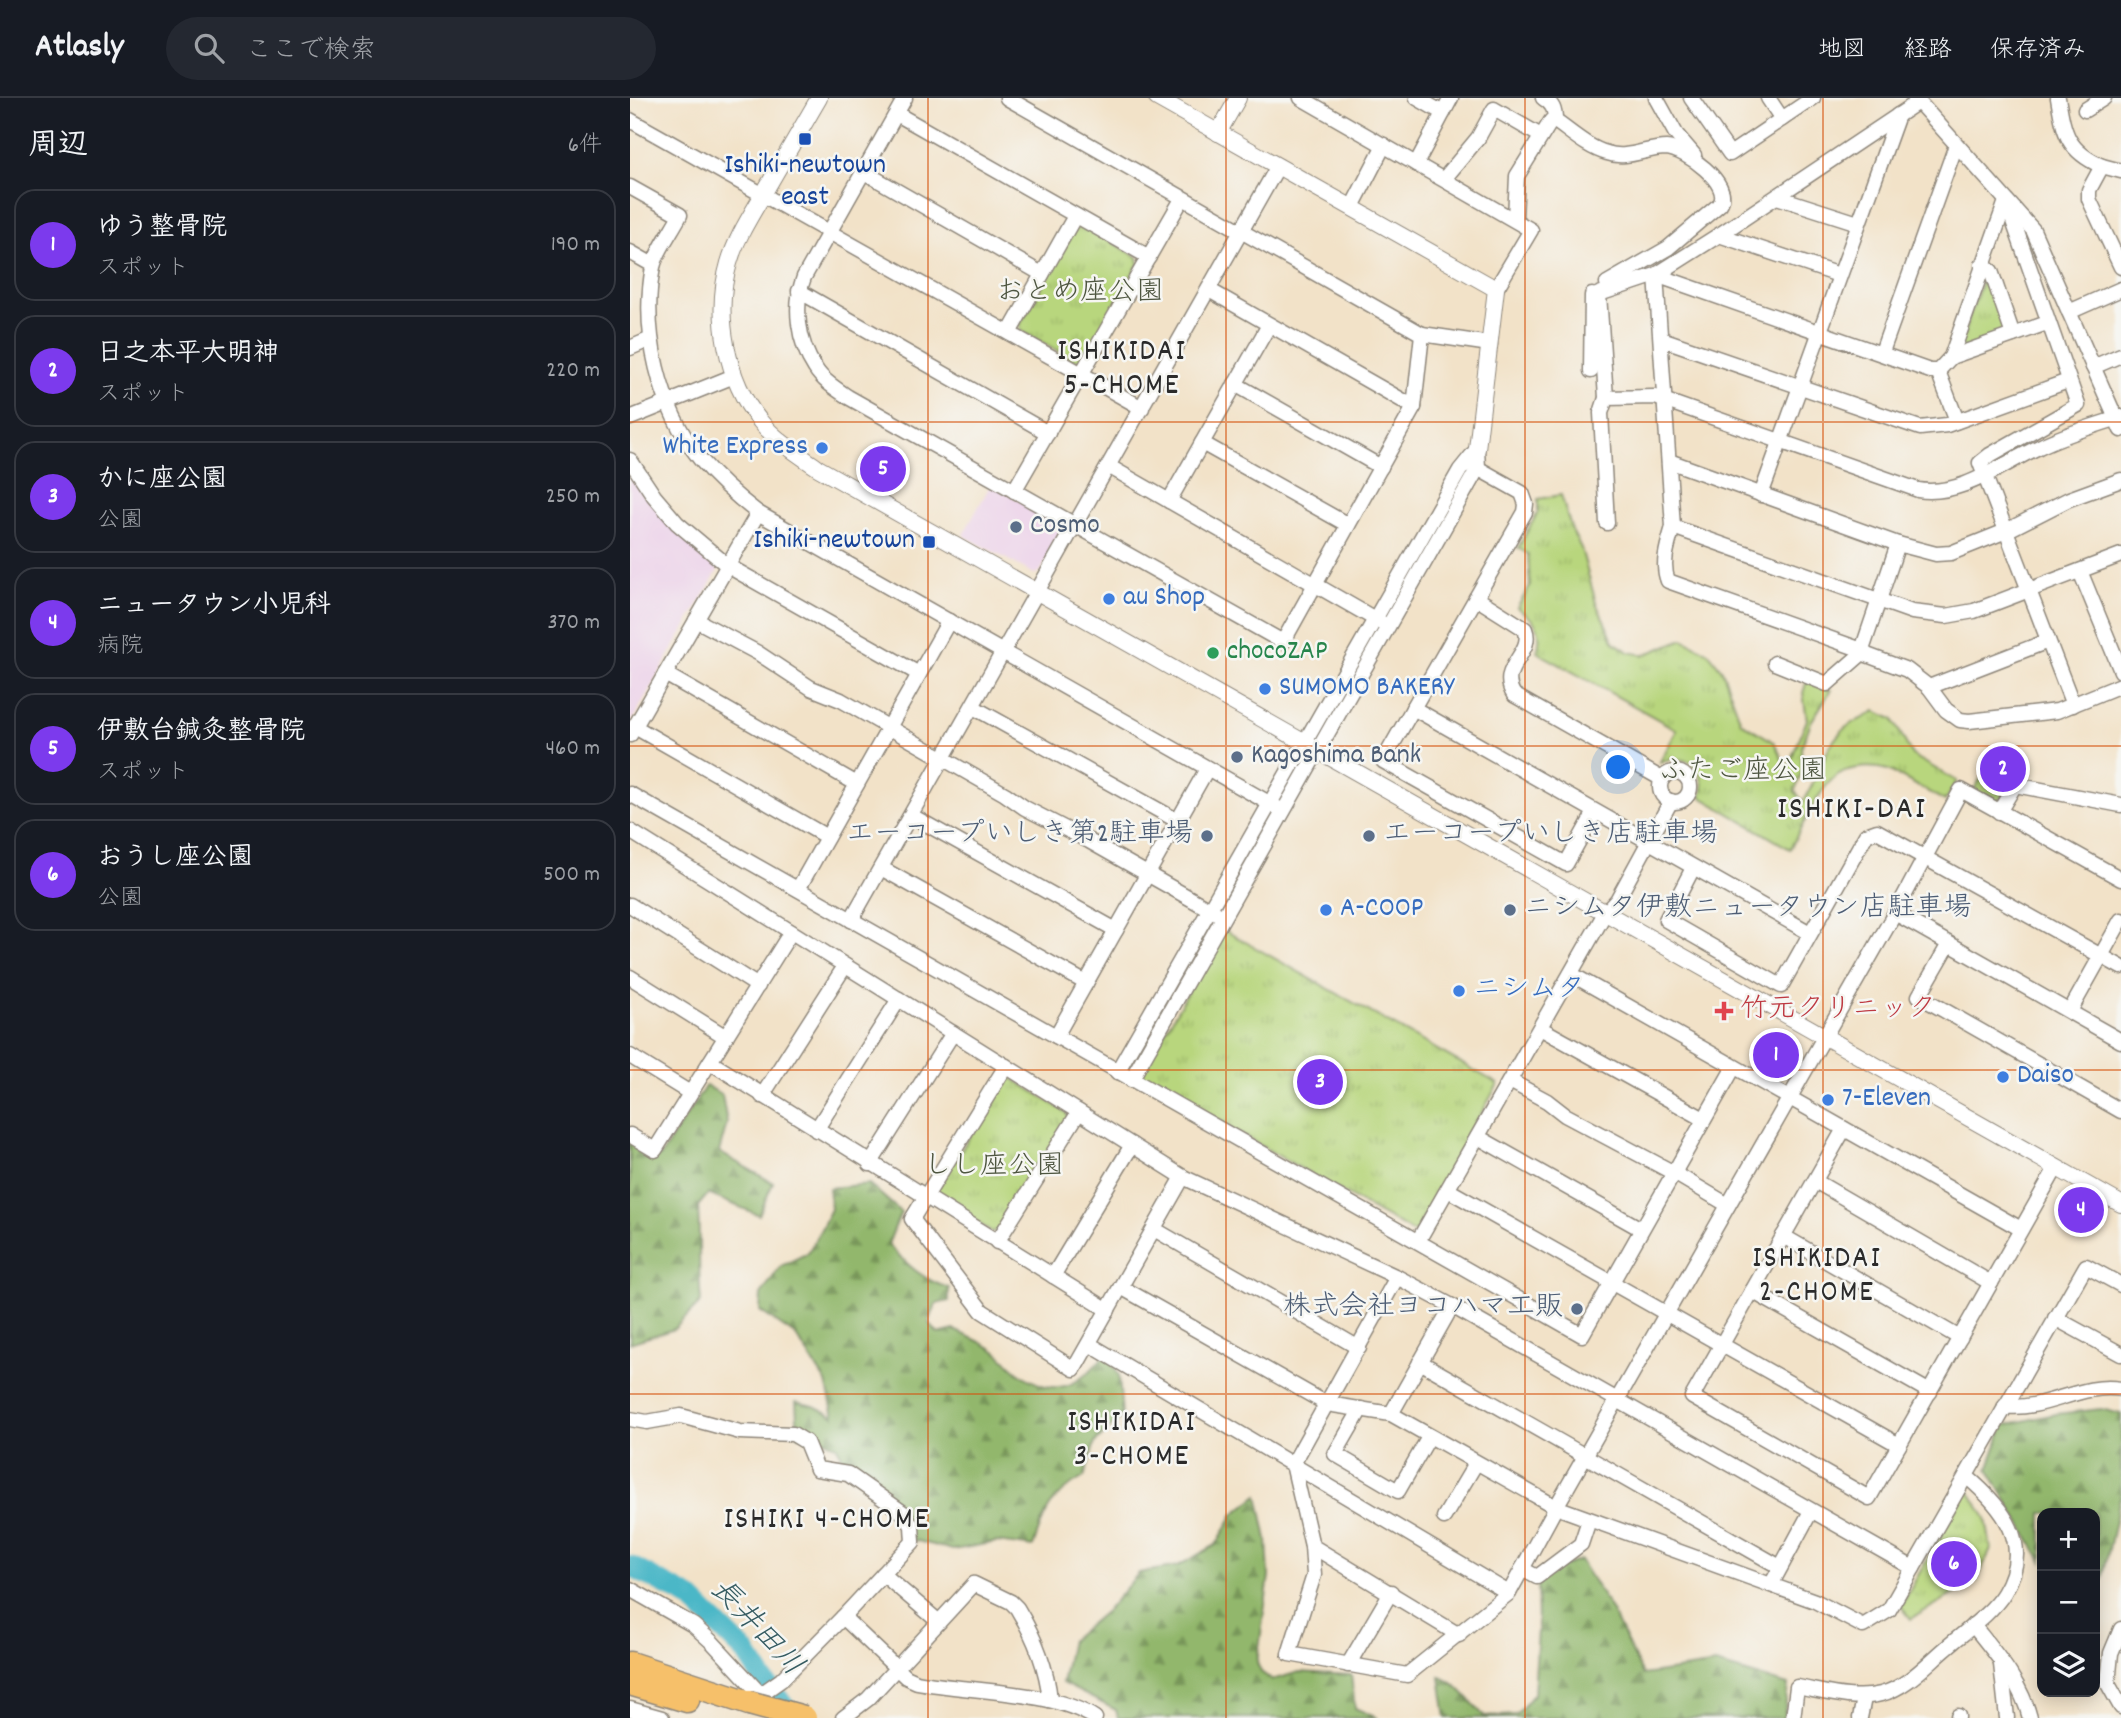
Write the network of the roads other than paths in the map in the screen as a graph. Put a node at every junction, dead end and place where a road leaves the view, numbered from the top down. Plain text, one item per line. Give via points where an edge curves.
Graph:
1 (819, 98) edge
2 (905, 98) edge
3 (1007, 98) edge
4 (1157, 98) edge
5 (1238, 98) edge
6 (1301, 98) edge
7 (1417, 98) edge
8 (1451, 98) edge
9 (1543, 98) edge
10 (1656, 98) edge
11 (1691, 98) edge
12 (1768, 98) edge
13 (1813, 98) edge
14 (2058, 98) edge
15 (2104, 98) edge
16 (1917, 100) edge
17 (1030, 104) edge
18 (2085, 110) dead end
19 (1443, 113) junction
20 (897, 114) junction
21 (1898, 115) junction
22 (1782, 119) junction
23 (630, 120) edge
24 (1555, 121) junction
25 (1218, 133) junction
26 (1541, 136) junction
27 (1384, 145) junction
28 (1956, 145) junction
29 (1416, 164) junction
30 (1278, 166) junction
31 (1702, 166) junction
32 (2102, 166) junction
33 (2121, 171) edge
34 (864, 172) junction
35 (1444, 179) junction
36 (630, 187) edge
37 (763, 194) junction
38 (1777, 197) junction
39 (1182, 199) junction
40 (1355, 201) dead end
41 (2006, 201) junction
42 (1075, 216) junction
43 (1515, 219) junction
44 (1858, 223) junction
45 (830, 232) junction
46 (1242, 232) junction
47 (1719, 235) junction
48 (630, 252) edge
49 (1149, 257) junction
50 (653, 265) junction
51 (1982, 265) junction
52 (2121, 267) edge
53 (1042, 274) junction
54 (1657, 275) junction
55 (1839, 275) junction
56 (1496, 289) junction
57 (2121, 289) edge
58 (1209, 290) junction
59 (799, 291) junction
60 (1598, 291) junction
61 (2069, 312) junction
62 (2047, 323) junction
63 (1269, 325) junction
64 (1819, 331) junction
65 (1009, 332) junction
66 (1422, 334) junction
67 (2012, 335) junction
68 (651, 339) junction
69 (1662, 339) junction
70 (1490, 344) junction
71 (630, 348) edge
72 (1882, 352) junction
73 (2121, 355) edge
74 (1951, 357) junction
75 (2093, 367) junction
76 (1591, 370) dead end
77 (1938, 371) junction
78 (1082, 374) junction
79 (734, 376) junction
80 (2068, 381) junction
81 (1235, 384) junction
82 (1800, 387) junction
83 (1606, 398) junction
84 (1665, 400) junction
85 (668, 403) junction
86 (1414, 407) junction
87 (1142, 408) junction
88 (630, 418) edge
89 (1957, 421) junction
90 (2119, 422) edge
91 (1048, 433) junction
92 (1780, 442) junction
93 (1202, 443) junction
94 (1477, 449) joint
95 (630, 460) edge
96 (1669, 461) junction
97 (1471, 465) junction
98 (1110, 467) junction
99 (1381, 467) junction
100 (1984, 476) junction
101 (2121, 480) edge
102 (1014, 491) junction
103 (1761, 495) junction
104 (1169, 501) junction
105 (758, 513) junction
106 (1607, 523) dead end
107 (1348, 525) junction
108 (1076, 526) junction
109 (1673, 527) junction
110 (2006, 531) junction
111 (1898, 544) junction
112 (2121, 555) edge
113 (728, 566) junction
114 (2080, 571) junction
115 (1315, 583) junction
116 (2028, 590) junction
117 (1037, 593) junction
118 (1476, 598) junction
119 (1878, 600) junction
120 (1374, 618) junction
121 (696, 620) junction
122 (949, 621) junction
123 (1389, 627) junction
124 (2048, 641) junction
125 (1862, 650) junction
126 (1003, 653) junction
127 (1775, 663) dead end
128 (2121, 671) edge
129 (665, 674) junction
130 (919, 674) junction
131 (2121, 685) edge
132 (1929, 687) junction
133 (2073, 705) junction
134 (973, 707) junction
135 (1413, 708) junction
136 (888, 728) junction
137 (632, 731) edge
138 (1310, 749) junction
139 (943, 759) junction
140 (1207, 769) junction
141 (1662, 779) junction
142 (857, 784) junction
143 (630, 794) edge
144 (1667, 799) junction
145 (1270, 804) junction
146 (2121, 805) edge
147 (1283, 811) junction
148 (1595, 812) junction
149 (1999, 812) junction
150 (912, 816) junction
151 (1178, 821) junction
152 (630, 831) edge
153 (827, 837) junction
154 (1645, 841) junction
155 (1924, 856) junction
156 (881, 868) junction
157 (1693, 868) junction
158 (1147, 874) junction
159 (2121, 879) edge
160 (798, 889) junction
161 (630, 905) edge
162 (1605, 913) junction
163 (1895, 913) junction
164 (1216, 914) junction
165 (851, 920) junction
166 (2121, 920) edge
167 (1116, 930) junction
168 (792, 932) junction
169 (1810, 933) junction
170 (1949, 944) junction
171 (2101, 956) junction
172 (845, 966) junction
173 (2121, 967) edge
174 (1571, 974) junction
175 (630, 977) edge
176 (1086, 983) junction
177 (758, 985) junction
178 (899, 999) junction
179 (2070, 1012) junction
180 (1540, 1028) junction
181 (953, 1033) junction
182 (1056, 1036) junction
183 (726, 1037) junction
184 (1823, 1037) junction
185 (2121, 1041) edge
186 (630, 1056) edge
187 (710, 1062) junction
188 (1006, 1066) junction
189 (1734, 1067) junction
190 (1117, 1072) junction
191 (1131, 1080) junction
192 (1510, 1081) junction
193 (690, 1093) junction
194 (762, 1096) junction
195 (1790, 1098) junction
196 (2121, 1111) edge
197 (1079, 1112) junction
198 (1704, 1119) junction
199 (1844, 1129) junction
200 (816, 1130) junction
201 (630, 1135) edge
202 (1478, 1138) junction
203 (1132, 1145) junction
204 (870, 1164) junction
205 (2056, 1168) junction
206 (1674, 1173) junction
207 (1184, 1177) junction
208 (1815, 1181) junction
209 (1448, 1190) junction
210 (925, 1197) junction
211 (2121, 1204) edge
212 (1728, 1205) junction
213 (1154, 1229) junction
214 (1641, 1229) junction
215 (2021, 1229) junction
216 (1783, 1236) junction
217 (1418, 1241) junction
218 (997, 1242) junction
219 (1053, 1276) junction
220 (1398, 1277) junction
221 (1611, 1282) junction
222 (1991, 1283) junction
223 (2121, 1286) edge
224 (1121, 1287) junction
225 (1752, 1291) junction
226 (1452, 1306) junction
227 (1108, 1310) junction
228 (1667, 1313) junction
229 (2055, 1318) junction
230 (1960, 1338) junction
231 (1089, 1344) junction
232 (1722, 1344) junction
233 (1359, 1348) junction
234 (2121, 1354) edge
235 (1420, 1362) junction
236 (2121, 1389) edge
237 (1930, 1392) junction
238 (1617, 1401) junction
239 (1327, 1404) junction
240 (2005, 1406) junction
241 (1361, 1409) junction
242 (1391, 1414) junction
243 (630, 1419) edge
244 (1429, 1437) junction
245 (1899, 1445) junction
246 (1586, 1456) junction
247 (1476, 1463) junction
248 (1293, 1464) junction
249 (1966, 1476) junction
250 (1556, 1507) junction
251 (1811, 1511) junction
252 (1444, 1517) dead end
253 (1590, 1520) junction
254 (1312, 1546) junction
255 (1780, 1567) junction
256 (1913, 1568) junction
257 (1522, 1570) junction
258 (883, 1574) junction
259 (1772, 1585) junction
260 (630, 1589) edge
261 (1391, 1592) junction
262 (1509, 1593) junction
263 (843, 1617) junction
264 (939, 1622) junction
265 (1973, 1625) junction
266 (2121, 1629) edge
267 (1459, 1635) junction
268 (2001, 1660) junction
269 (630, 1664) edge
270 (1348, 1665) junction
271 (897, 1667) junction
272 (630, 1683) edge
273 (1864, 1698) junction
274 (1050, 1700) junction
275 (755, 1702) edge
276 (2121, 1707) edge
277 (630, 1709) edge
278 (662, 1718) edge
279 (780, 1718) edge
280 (804, 1718) edge
281 (843, 1718) edge
282 (1095, 1718) edge
283 (1793, 1718) edge
284 (1860, 1718) edge
285 (2007, 1718) edge
286 (2030, 1718) edge

1 - 37 street
2 - 20 street
3 - 17 street
4 - 25 street
5 - 25 street
6 - 27 street
7 - 19 street
8 - 19 street
9 - 24 street via 1555,110
10 - 31 street via 1676,134
11 - 22 street via 1730,154
12 - 22 street
13 - 22 street
14 - 32 street via 2069,141
15 - 18 street
16 - 21 street
16 - 28 street
17 - 39 street
19 - 29 street
20 - 34 street
20 - 42 street
21 - 38 street
21 - 44 street
23 - 37 street
24 - 26 street
24 - 31 street via 1608,154 1669,148
25 - 30 street
26 - 35 street via 1494,109 1478,138
26 - 43 street via 1517,176
27 - 29 street
27 - 40 street
28 - 41 street
28 - 72 street
29 - 35 street
30 - 46 street
30 - 56 street
31 - 60 street via 1723,190 1720,204 1668,248
32 - 33 street
32 - 52 street via 2089,199
34 - 45 street
34 - 53 street
35 - 43 street
36 - 50 street via 680,215
37 - 45 street
37 - 79 street via 729,262 723,294 724,333
38 - 44 street
38 - 47 street
39 - 46 street
39 - 49 street
41 - 51 street
41 - 61 street via 2033,230
41 - 62 street
42 - 49 street
42 - 53 street
43 - 56 street via 1531,230
44 - 55 street
45 - 59 street
45 - 65 street
46 - 58 street
46 - 66 street
47 - 54 street
47 - 55 street
48 - 50 street
49 - 78 street
50 - 68 street
51 - 67 street via 1991,271
51 - 74 street
53 - 65 street
54 - 60 street
54 - 64 street
54 - 69 street
55 - 64 street
56 - 70 street
57 - 61 street
58 - 63 street
58 - 87 street
59 - 91 street
59 - 102 street via 801,337 815,369 829,383
60 - 76 street via 1592,292 1591,303
60 - 83 street
61 - 75 street
62 - 67 street
62 - 80 street
63 - 81 street
63 - 86 street
64 - 72 street
64 - 82 street
65 - 78 street
66 - 70 street
66 - 86 street
67 - 74 street
68 - 71 street
68 - 85 street
69 - 82 street
69 - 84 street
70 - 94 street
72 - 77 street
73 - 75 street
74 - 77 street
75 - 90 street
77 - 89 street
78 - 87 street
78 - 91 street
79 - 85 street
79 - 117 street via 760,422 793,451
80 - 89 street
80 - 100 street via 2078,405 1990,455 1980,463
81 - 93 street
81 - 99 street
82 - 89 street via 1920,428
82 - 92 street
83 - 84 street
83 - 106 street via 1601,413
84 - 92 street
84 - 96 street
85 - 88 street
85 - 105 street via 701,460
86 - 99 street
87 - 98 street
90 - 100 street via 2041,446
91 - 102 street
92 - 100 street via 1918,490 1932,492
92 - 103 street
93 - 104 street
93 - 107 street
94 - 97 street
95 - 113 street via 677,523
96 - 103 street
96 - 109 street
97 - 118 street via 1522,493 1527,504
97 - 120 street
97 - 123 street
98 - 104 street
98 - 108 street
99 - 107 street
100 - 110 street
101 - 110 street via 2069,499
102 - 108 street
103 - 111 street
104 - 115 street
105 - 113 street
105 - 122 street
107 - 115 street
108 - 115 street via 1283,642
108 - 117 street
109 - 119 street
109 - 125 street via 1667,547 1668,581
110 - 111 street via 1951,553
110 - 116 street
111 - 119 street
112 - 114 street
113 - 121 street
113 - 130 street
114 - 116 street
114 - 128 street
115 - 120 street
116 - 119 street via 1974,611 1946,616 1912,612
116 - 124 street
117 - 126 street
117 - 138 street
118 - 135 street
118 - 141 street via 1525,629 1527,641 1508,675 1514,695
119 - 125 street
120 - 123 street
120 - 138 street
121 - 129 street
121 - 136 street
122 - 126 street
122 - 130 street
123 - 138 street
124 - 132 street
124 - 133 street
125 - 127 street via 1827,684
125 - 132 street via 1907,670
126 - 134 street
126 - 140 street
129 - 137 street
129 - 142 street
130 - 136 street
131 - 133 street
132 - 133 street via 1952,716 1969,721
134 - 139 street
134 - 151 street
135 - 148 street
135 - 148 street via 1383,761 1566,864
136 - 139 street
136 - 142 street
137 - 153 street
138 - 145 street
138 - 147 street
138 - 162 street
139 - 150 street
139 - 158 street
140 - 145 street
140 - 151 street
141 - 144 street via 1660,789
141 - 144 street via 1676,771 1689,779 1688,795 1680,802
142 - 153 street
143 - 160 street
144 - 154 street
145 - 147 street
145 - 164 street
146 - 149 street via 2015,785
147 - 164 street
148 - 154 street
149 - 155 street via 1961,790
149 - 159 street
150 - 156 street
150 - 167 street
151 - 158 street
152 - 168 street
153 - 160 street
154 - 157 street
154 - 162 street via 1610,896
155 - 163 street
155 - 169 street via 1880,831 1868,832
155 - 171 street
156 - 165 street
156 - 176 street
157 - 169 street
157 - 169 street via 1666,920 1781,986
158 - 164 street
158 - 167 street
160 - 165 street
161 - 177 street
162 - 174 street
162 - 184 street
163 - 170 street
163 - 184 street
164 - 190 street
164 - 191 street
165 - 182 street
166 - 171 street
167 - 176 street
168 - 172 street
168 - 177 street
170 - 179 street
170 - 196 street via 1919,996
171 - 173 street
171 - 179 street
172 - 178 street
172 - 194 street
174 - 180 street
174 - 189 street
175 - 183 street
176 - 182 street
177 - 183 street
178 - 181 street
178 - 200 street
179 - 185 street
180 - 192 street
180 - 198 street
181 - 188 street
181 - 204 street
182 - 190 street
183 - 187 street
184 - 195 street
184 - 205 street
186 - 193 street
187 - 193 street
187 - 194 street
188 - 197 street
188 - 210 street
189 - 195 street
189 - 198 street
190 - 191 street
191 - 217 street
192 - 202 street
192 - 206 street
193 - 201 street via 655,1150
194 - 200 street
195 - 199 street
195 - 212 street
197 - 203 street
197 - 218 street
198 - 206 street
199 - 208 street
199 - 215 street
200 - 204 street
202 - 209 street
202 - 214 street
203 - 207 street
203 - 219 street
204 - 210 street
205 - 211 street
205 - 215 street
206 - 212 street
206 - 214 street
207 - 213 street
207 - 220 street
208 - 216 street
208 - 222 street
209 - 217 street
209 - 221 street
210 - 218 street
210 - 231 street via 912,1219 982,1311 1074,1369
212 - 228 street
213 - 224 street
213 - 233 street
214 - 221 street
215 - 222 street
216 - 225 street
216 - 230 street
217 - 221 street via 1582,1335
218 - 219 street
219 - 227 street
220 - 226 street
220 - 233 street
221 - 228 street
222 - 230 street
223 - 229 street via 2086,1266
224 - 227 street
224 - 239 street
225 - 232 street
225 - 237 street
226 - 235 street
226 - 238 street
227 - 231 street
228 - 232 street
228 - 238 street
229 - 234 street
229 - 240 street
230 - 237 street
231 - 248 street
232 - 245 street
232 - 245 street via 1692,1397 1798,1458 1869,1498
233 - 239 street
235 - 242 street
235 - 246 street
236 - 240 street via 2091,1389 2019,1408
237 - 245 street
238 - 246 street
238 - 251 street
239 - 241 street
239 - 248 street
240 - 249 street
241 - 242 street
241 - 244 street via 1335,1454 1398,1491
242 - 244 street
243 - 258 street via 647,1422 681,1416 740,1433 793,1434 806,1442 817,1469 848,1474 905,1514 913,1542
244 - 247 street
246 - 250 street
246 - 255 street
247 - 250 street
247 - 252 street
248 - 254 street
248 - 262 street
249 - 256 street
249 - 265 street via 2001,1509 2015,1538 2016,1561 2003,1595
250 - 253 street
250 - 257 street
251 - 255 street
251 - 256 street
253 - 257 street via 1581,1544 1536,1577
253 - 259 street
254 - 261 street
254 - 270 street via 1314,1575 1289,1654
255 - 259 street
256 - 259 street via 1889,1609 1863,1626
257 - 262 street
258 - 263 street
258 - 264 street
260 - 275 street via 693,1625
261 - 267 street
261 - 270 street
262 - 267 street
263 - 271 street
263 - 275 street
264 - 271 street
264 - 274 street via 974,1584 1011,1602 1024,1619 1042,1661
265 - 268 street
265 - 273 street via 1898,1688
266 - 276 street via 2111,1653 2108,1684
267 - 270 street via 1407,1675
268 - 285 street
268 - 286 street via 2024,1698
269 - 275 highway
271 - 274 street via 917,1682
271 - 281 street via 869,1699
272 - 275 highway
273 - 283 street via 1797,1687
273 - 284 street
274 - 282 street via 1080,1708
275 - 279 street
275 - 280 highway, bridge
277 - 278 street

